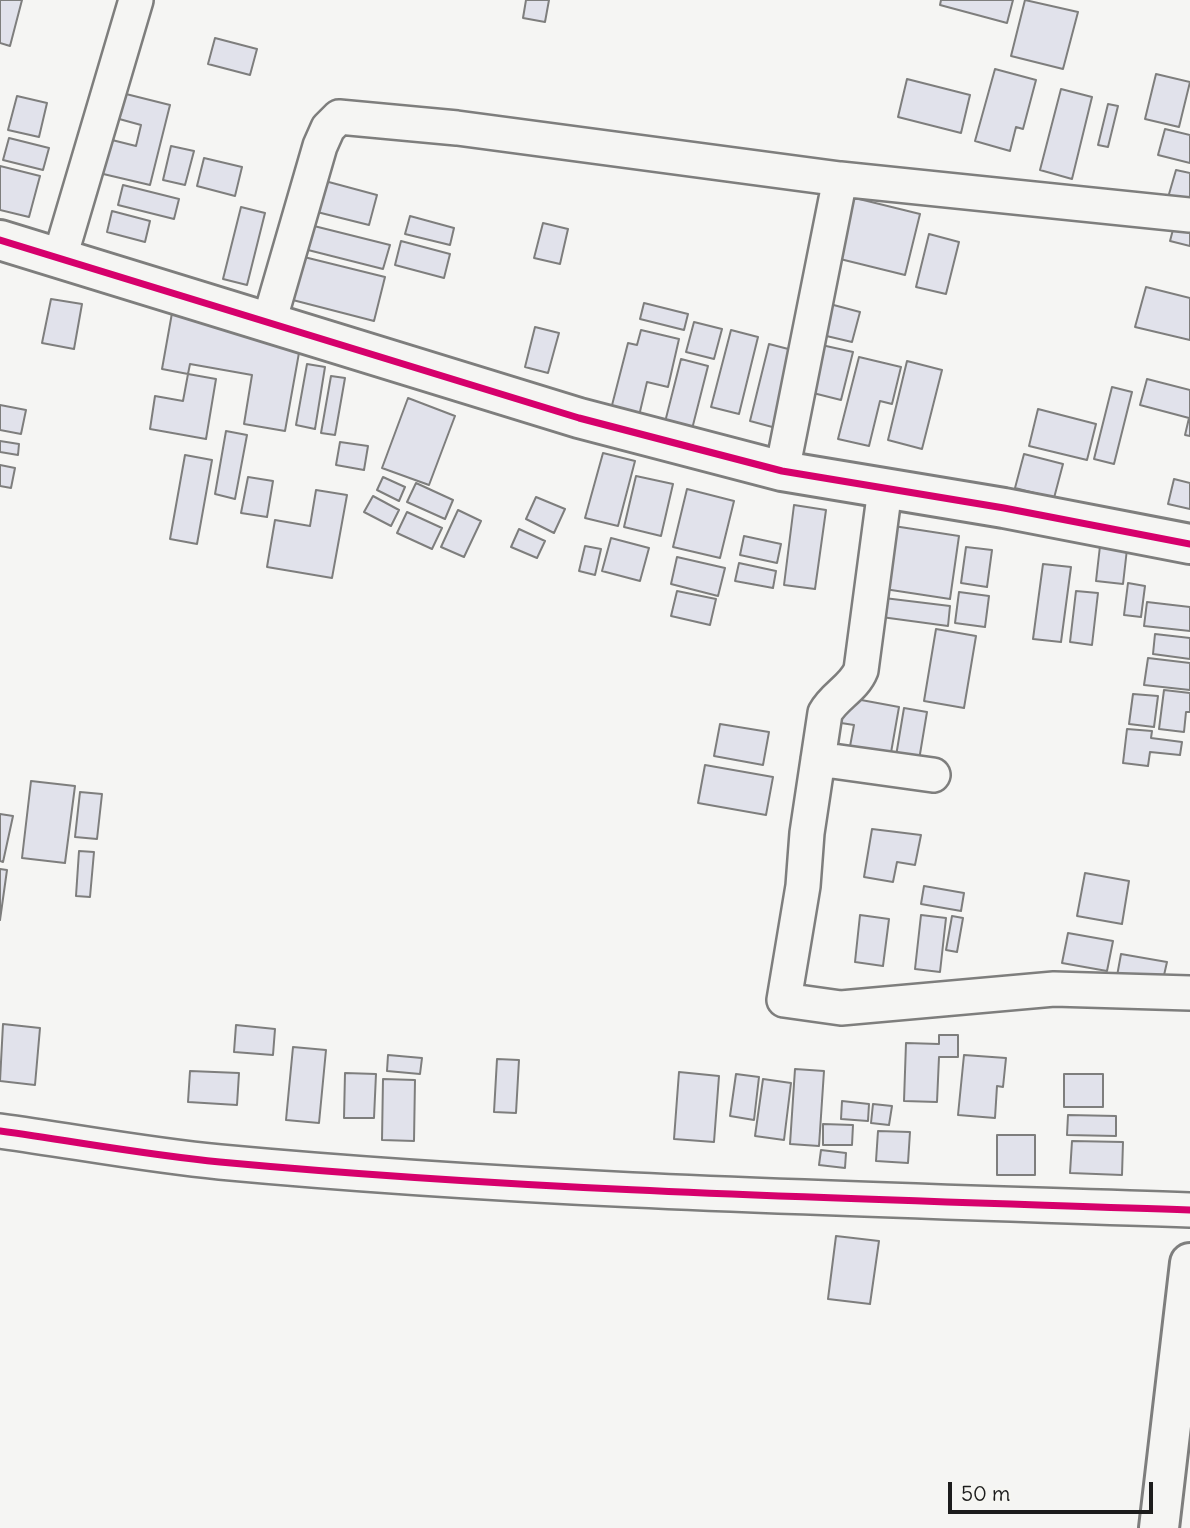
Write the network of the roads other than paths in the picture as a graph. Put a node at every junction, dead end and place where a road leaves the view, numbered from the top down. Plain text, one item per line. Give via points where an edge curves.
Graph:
1 (136, 0) edge
2 (840, 179) junction
3 (1190, 215) edge
4 (0, 240) edge
5 (61, 257) junction
6 (268, 321) junction
7 (782, 471) junction
8 (885, 489) junction
9 (1190, 544) edge
10 (818, 759) junction
11 (933, 775) dead end
12 (1190, 993) edge
13 (0, 1131) edge
14 (1190, 1210) edge
15 (1190, 1263) edge
16 (1159, 1528) edge

1 - 5 street
2 - 3 street
2 - 6 street via 457,128 339,117 320,146
2 - 7 street
4 - 5 main road
5 - 6 main road
6 - 7 main road via 579,418
7 - 8 main road
8 - 9 main road
8 - 10 street via 861,670 825,713
10 - 11 street
10 - 12 street via 785,1000 841,1008 1054,989
13 - 14 street via 216,1161 448,1180
15 - 16 main road

